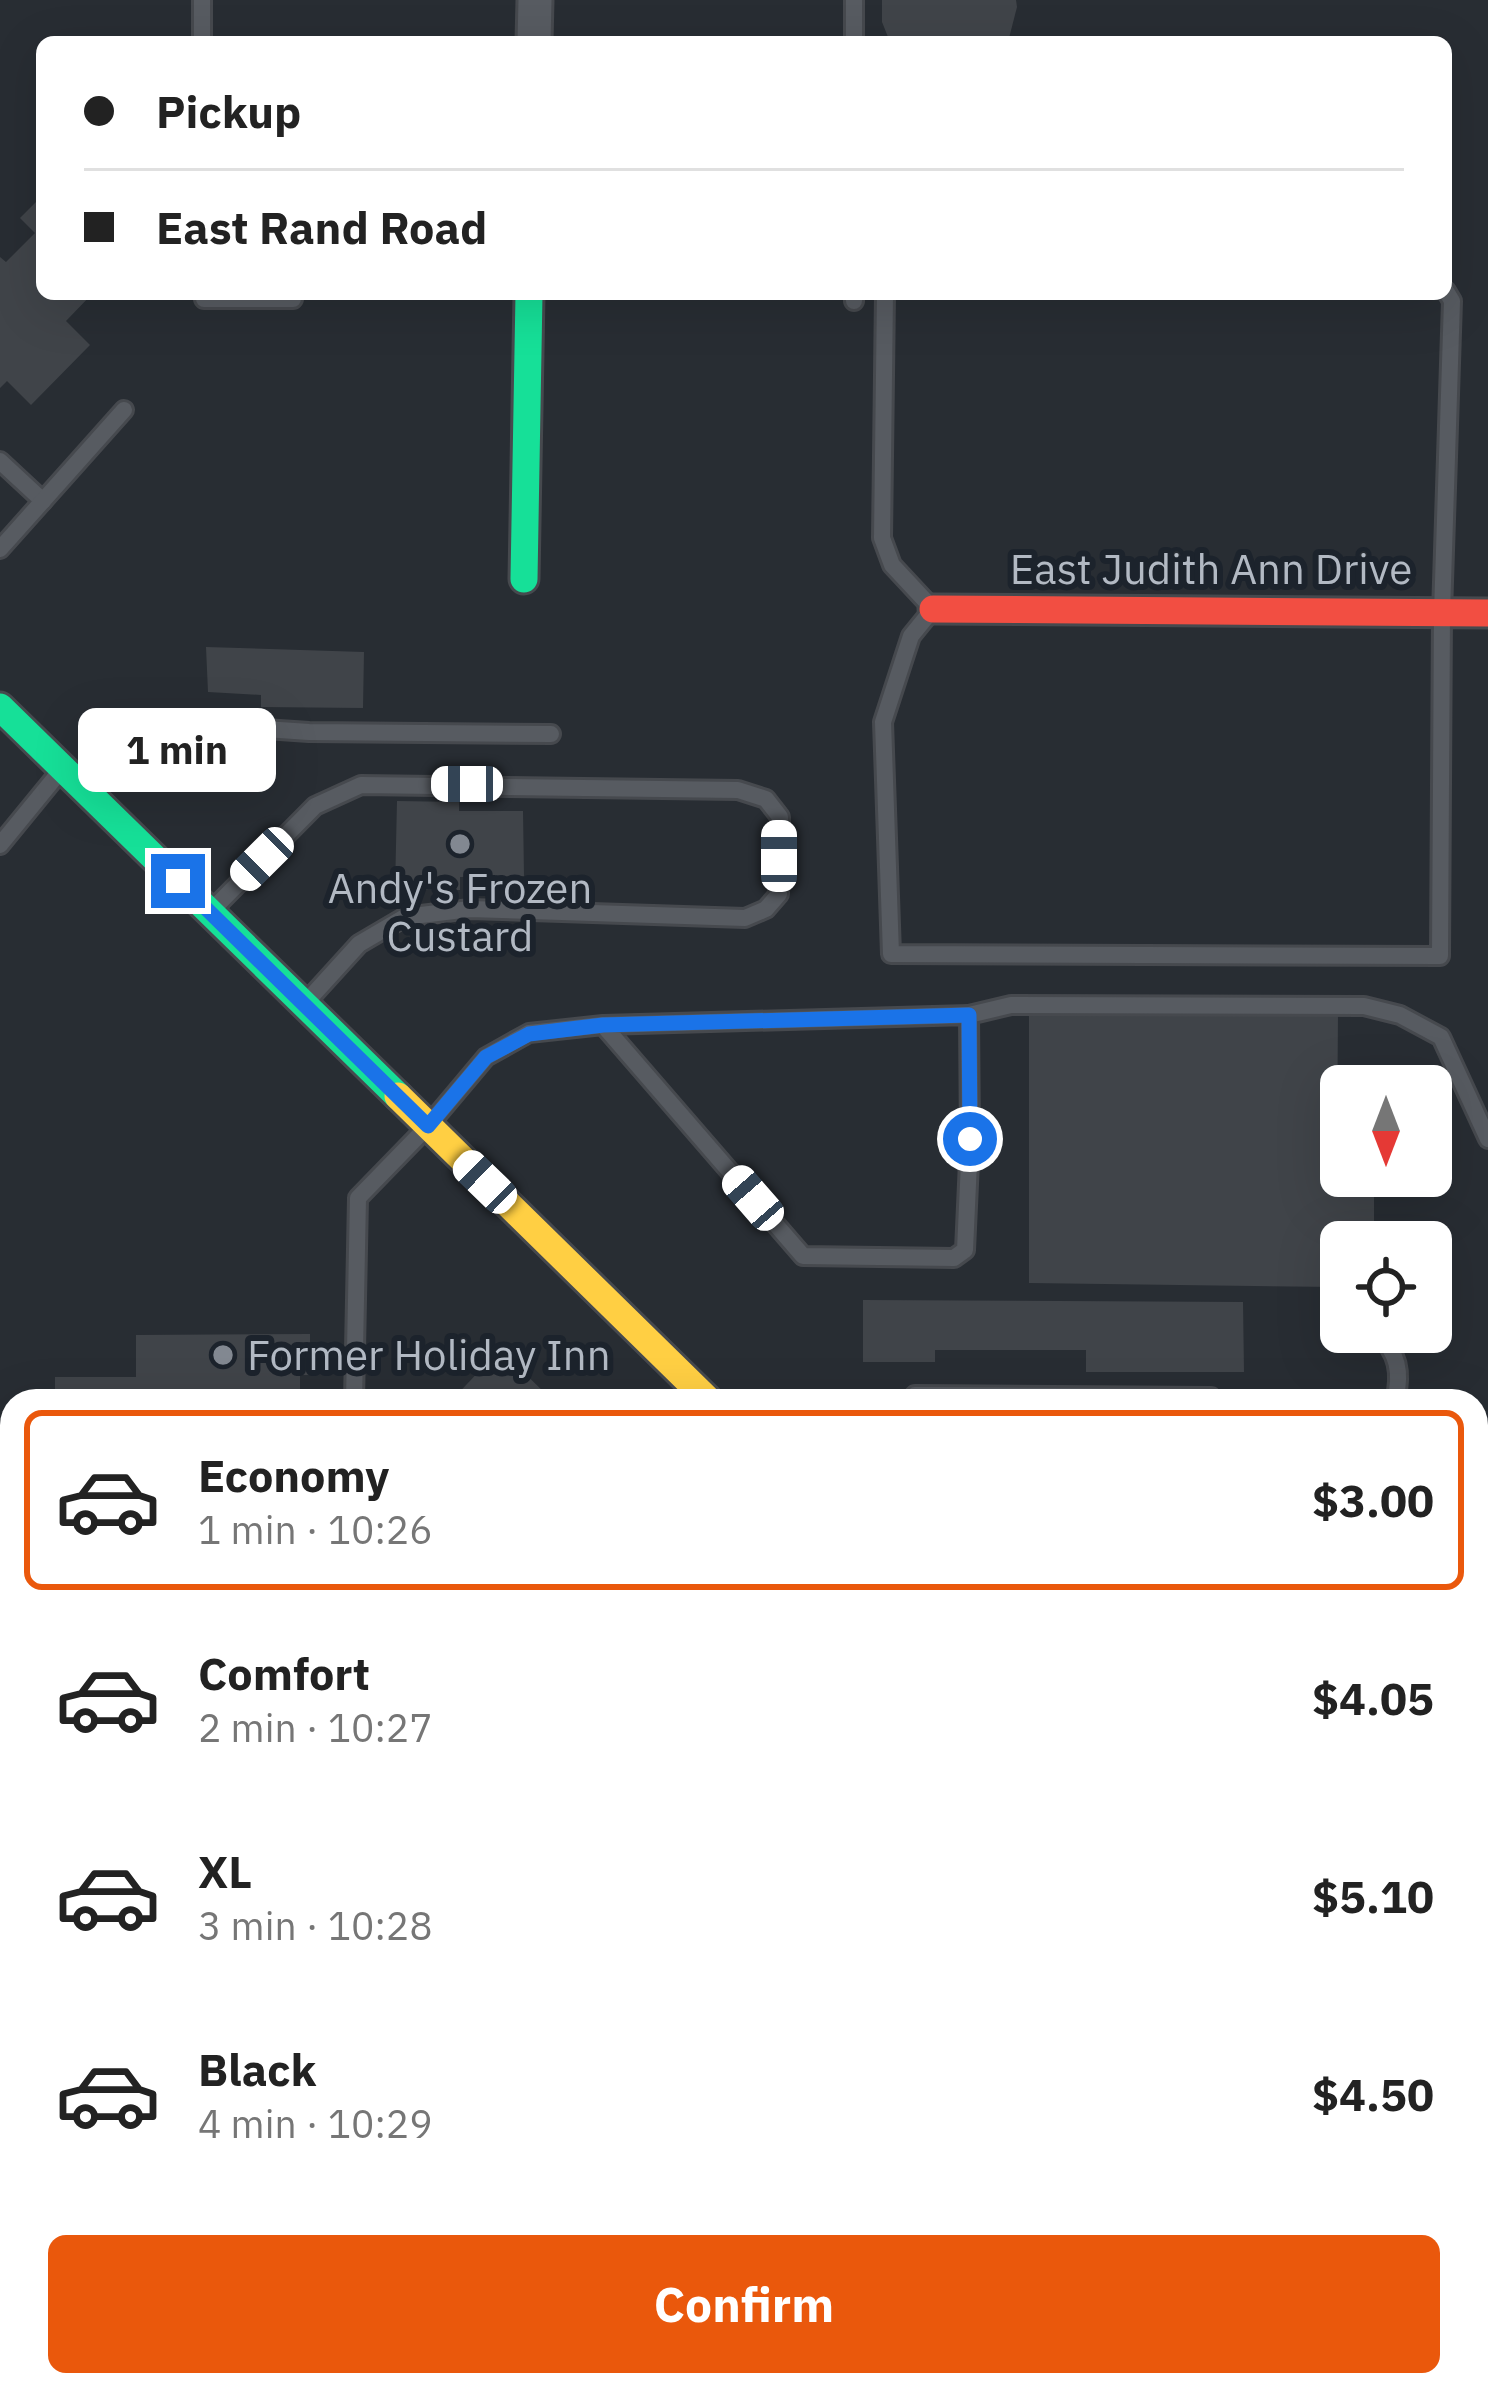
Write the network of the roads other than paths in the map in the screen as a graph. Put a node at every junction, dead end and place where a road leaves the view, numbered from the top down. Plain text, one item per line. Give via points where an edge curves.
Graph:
1 (202, 0) edge
2 (535, 0) edge
3 (854, 0) edge
4 (202, 36) edge
5 (534, 36) edge
6 (854, 36) edge
7 (530, 300) edge
8 (885, 300) edge
9 (1451, 300) edge
10 (124, 410) dead end
11 (0, 460) edge
12 (43, 501) junction
13 (0, 549) edge
14 (524, 579) dead end
15 (933, 609) junction
16 (1442, 613) junction
17 (1488, 613) edge
18 (0, 707) edge
19 (551, 734) dead end
20 (72, 778) junction
21 (0, 845) edge
22 (210, 912) junction
23 (304, 1004) junction
24 (969, 1015) junction
25 (603, 1025) junction
26 (428, 1126) junction
27 (1488, 1138) edge
28 (1394, 1353) edge
29 (354, 1389) edge
30 (695, 1389) edge
31 (1398, 1389) edge

1 - 4 lane
2 - 5 street
3 - 6 lane
7 - 14 main road
8 - 15 lane via 882,538 892,565
9 - 16 lane
10 - 12 lane
11 - 12 lane
12 - 13 lane
15 - 16 main road, East Judith Ann Drive
15 - 16 lane via 911,636 883,722 891,954 1440,956
16 - 17 main road, East Judith Ann Drive
18 - 20 main road
19 - 20 lane via 159,722
20 - 21 lane
20 - 22 main road
22 - 23 main road
22 - 23 lane via 315,806 361,785 738,790 766,799 780,817 779,894 766,910 745,918 470,909 406,917 359,944
23 - 26 main road
24 - 25 lane
24 - 25 lane via 969,1235 954,1258 803,1256
24 - 27 lane via 1011,1005 1364,1006 1442,1037
25 - 26 lane via 529,1034 486,1057
26 - 29 lane via 358,1198
26 - 30 main road
28 - 31 lane

